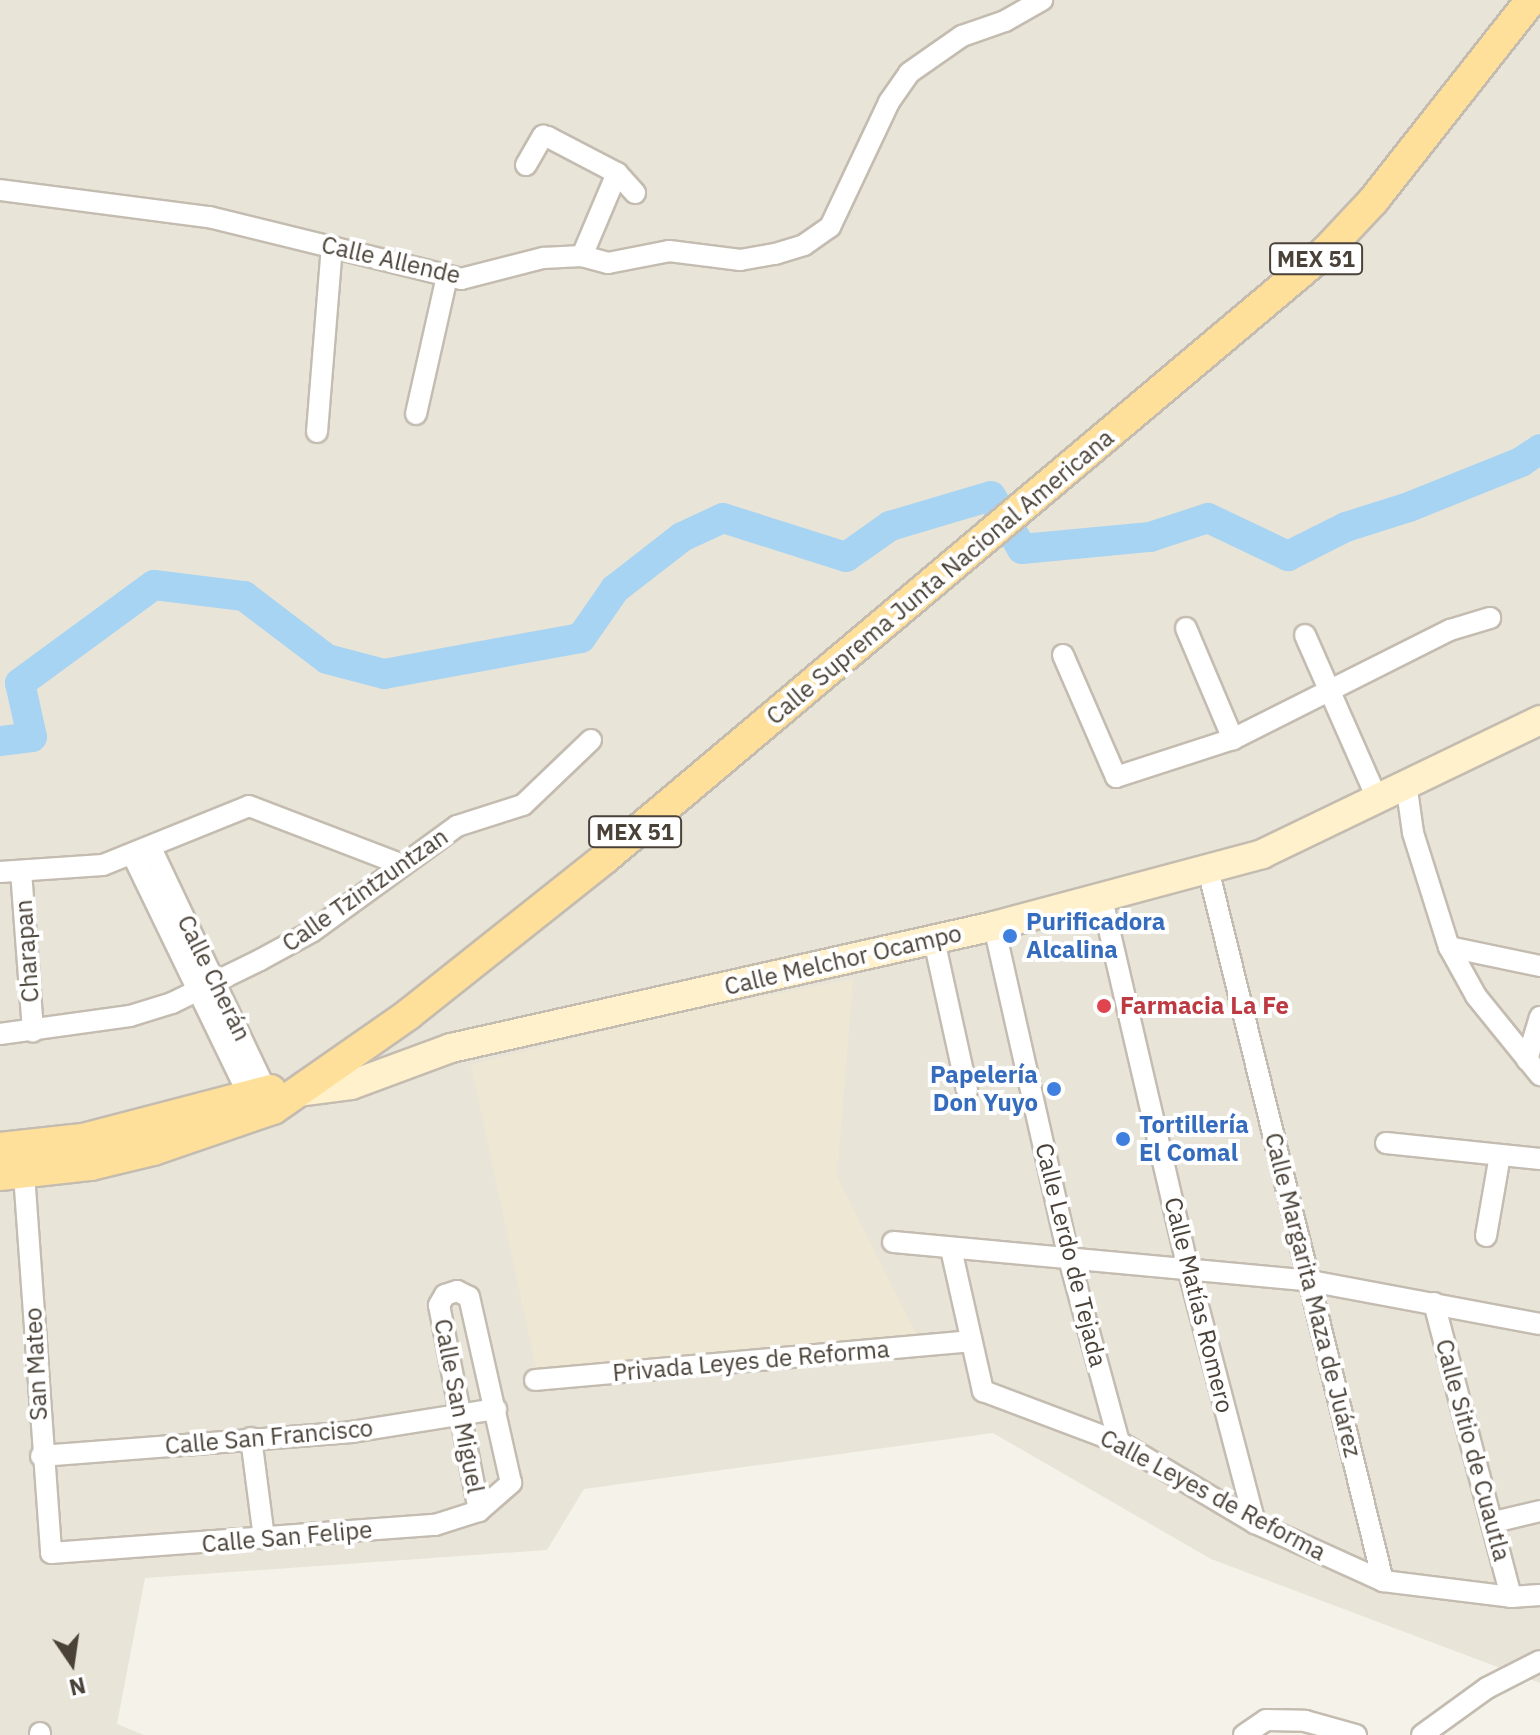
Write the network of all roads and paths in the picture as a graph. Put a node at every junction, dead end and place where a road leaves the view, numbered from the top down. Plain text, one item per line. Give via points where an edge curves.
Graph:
1 (1042, 0) edge
2 (1531, 0) edge
3 (526, 165) dead end
4 (617, 173) junction
5 (0, 190) edge
6 (635, 193) dead end
7 (332, 247) junction
8 (582, 256) junction
9 (447, 276) junction
10 (416, 414) dead end
11 (317, 432) dead end
12 (1490, 618) dead end
13 (1186, 628) dead end
14 (1305, 635) dead end
15 (1063, 655) dead end
16 (1330, 690) junction
17 (1540, 720) edge
18 (1233, 739) junction
19 (591, 740) dead end
20 (1406, 783) junction
21 (1377, 798) junction
22 (142, 852) junction
23 (403, 865) junction
24 (1208, 869) junction
25 (21, 871) junction
26 (0, 872) edge
27 (1102, 899) junction
28 (994, 926) junction
29 (934, 940) junction
30 (1449, 947) junction
31 (1540, 966) edge
32 (209, 985) junction
33 (1540, 1017) edge
34 (33, 1032) junction
35 (0, 1034) edge
36 (1534, 1068) edge
37 (967, 1090) dead end
38 (273, 1099) junction
39 (1386, 1143) dead end
40 (0, 1148) edge
41 (1500, 1155) junction
42 (1540, 1159) edge
43 (12, 1175) edge
44 (1486, 1236) dead end
45 (893, 1242) dead end
46 (951, 1249) junction
47 (1070, 1262) junction
48 (1188, 1268) junction
49 (1310, 1281) junction
50 (1434, 1303) junction
51 (1540, 1324) edge
52 (968, 1341) junction
53 (535, 1380) dead end
54 (496, 1409) junction
55 (465, 1416) junction
56 (251, 1438) junction
57 (1119, 1442) junction
58 (41, 1456) junction
59 (479, 1511) junction
60 (1540, 1511) edge
61 (1494, 1522) junction
62 (1255, 1523) junction
63 (264, 1538) junction
64 (51, 1553) joint
65 (1383, 1581) junction
66 (1540, 1595) edge
67 (1511, 1597) junction
68 (1540, 1661) edge
69 (1244, 1735) edge
70 (1356, 1735) edge
71 (1422, 1735) edge

1 - 8 street, Calle Allende via 962,36 909,73 889,102 830,227 804,245 740,260 701,251 669,251 626,263
2 - 38 main road, Calle Suprema Junta Nacional Americana / MEX 51 via 1373,201 1326,251 604,859 409,1014
3 - 4 street via 543,136
4 - 6 street
4 - 8 street
5 - 7 street, Calle Allende via 209,217
7 - 9 street, Calle Allende
7 - 11 street
8 - 9 street, Calle Allende via 506,265 481,276
9 - 10 street
12 - 16 street via 1450,630
13 - 18 street
14 - 16 street
15 - 18 street via 1116,777
16 - 18 street
16 - 21 street
17 - 20 street, Calle Melchor Ocampo
19 - 23 street, Calle Tzintzuntzan via 523,805 457,826
20 - 21 street, Calle Melchor Ocampo
20 - 30 street via 1413,833
21 - 24 street, Calle Melchor Ocampo via 1262,854
22 - 23 street via 249,806
22 - 25 street via 68,872
22 - 32 street, Calle Cherán
23 - 32 street, Calle Tzintzuntzan via 313,931
24 - 27 street, Calle Melchor Ocampo
24 - 49 street, Calle Margarita Maza de Juárez
25 - 26 street
25 - 34 street, Charapan
27 - 28 street, Calle Melchor Ocampo
27 - 48 street, Calle Matías Romero
28 - 29 street, Calle Melchor Ocampo
28 - 47 street, Calle Lerdo de Tejada
29 - 37 street
29 - 38 street, Calle Melchor Ocampo via 557,1022 451,1048 351,1085
30 - 31 street
30 - 36 street via 1476,996
32 - 34 street, Calle Tzintzuntzan via 130,1016
32 - 38 street, Calle Cherán
33 - 36 street
34 - 35 street, Calle Tzintzuntzan
38 - 40 main road, Calle Suprema Junta Nacional Americana / MEX 51 via 83,1139
38 - 43 main road, Calle Suprema Junta Nacional Americana / MEX 51 via 153,1150
39 - 41 street
41 - 42 street
41 - 44 street
43 - 58 street, San Mateo
45 - 46 street
46 - 47 street
46 - 52 street
47 - 48 street
47 - 57 street, Calle Lerdo de Tejada
48 - 49 street
48 - 62 street, Calle Matías Romero
49 - 50 street
49 - 65 street, Calle Margarita Maza de Juárez
50 - 51 street
50 - 61 street, Calle Sitio de Cuautla
52 - 53 street, Privada Leyes de Reforma
52 - 57 street, Calle Leyes de Reforma via 983,1391
54 - 55 street, Calle San Francisco
54 - 55 street, Calle San Miguel via 469,1297 457,1291 439,1301
54 - 59 street, Calle San Felipe via 511,1483
55 - 56 street, Calle San Francisco via 351,1432
55 - 59 street, Calle San Miguel
56 - 58 street, Calle San Francisco
56 - 63 street
57 - 62 street, Calle Leyes de Reforma
58 - 64 street, San Mateo
59 - 63 street, Calle San Felipe via 435,1525
60 - 61 street
61 - 67 street, Calle Sitio de Cuautla
62 - 65 street, Calle Leyes de Reforma
63 - 64 street, Calle San Felipe
65 - 67 street, Calle Leyes de Reforma
66 - 67 street, Calle Leyes de Reforma
68 - 71 street via 1487,1688
69 - 70 street via 1266,1720 1305,1721

